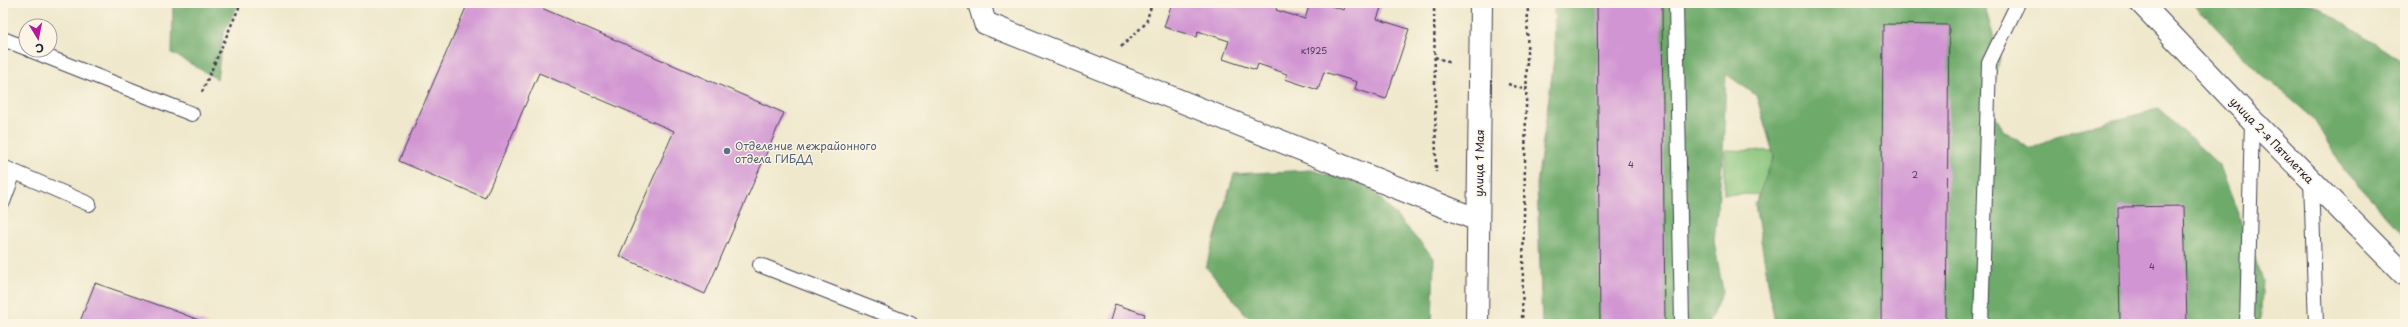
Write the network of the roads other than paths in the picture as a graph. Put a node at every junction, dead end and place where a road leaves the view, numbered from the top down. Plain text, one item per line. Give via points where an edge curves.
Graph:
1 (978, 3) edge
2 (1676, 3) edge
3 (2018, 3) edge
4 (2140, 3) edge
5 (1477, 4) edge
6 (3, 39) edge
7 (18, 45) edge
8 (50, 58) edge
9 (192, 114) road end
10 (2252, 120) junction
11 (8, 170) edge
12 (2311, 180) junction
13 (3, 202) edge
14 (89, 204) dead end
15 (1478, 220) junction
16 (760, 266) dead end
17 (2405, 276) edge
18 (911, 324) edge
19 (1477, 324) edge
20 (1682, 324) edge
21 (1981, 324) edge
22 (2247, 324) edge
23 (2316, 324) edge

1 - 15 street via 985,23
2 - 20 lane
3 - 21 lane via 1989,63
4 - 10 street, улица 2-я Пятилетка
5 - 15 street, улица 1 Мая
6 - 7 lane
8 - 9 lane
10 - 12 street, улица 2-я Пятилетка
10 - 22 lane
11 - 13 lane
11 - 14 lane
12 - 17 street, улица 2-я Пятилетка
12 - 23 lane
15 - 19 street, улица 1 Мая
16 - 18 lane

